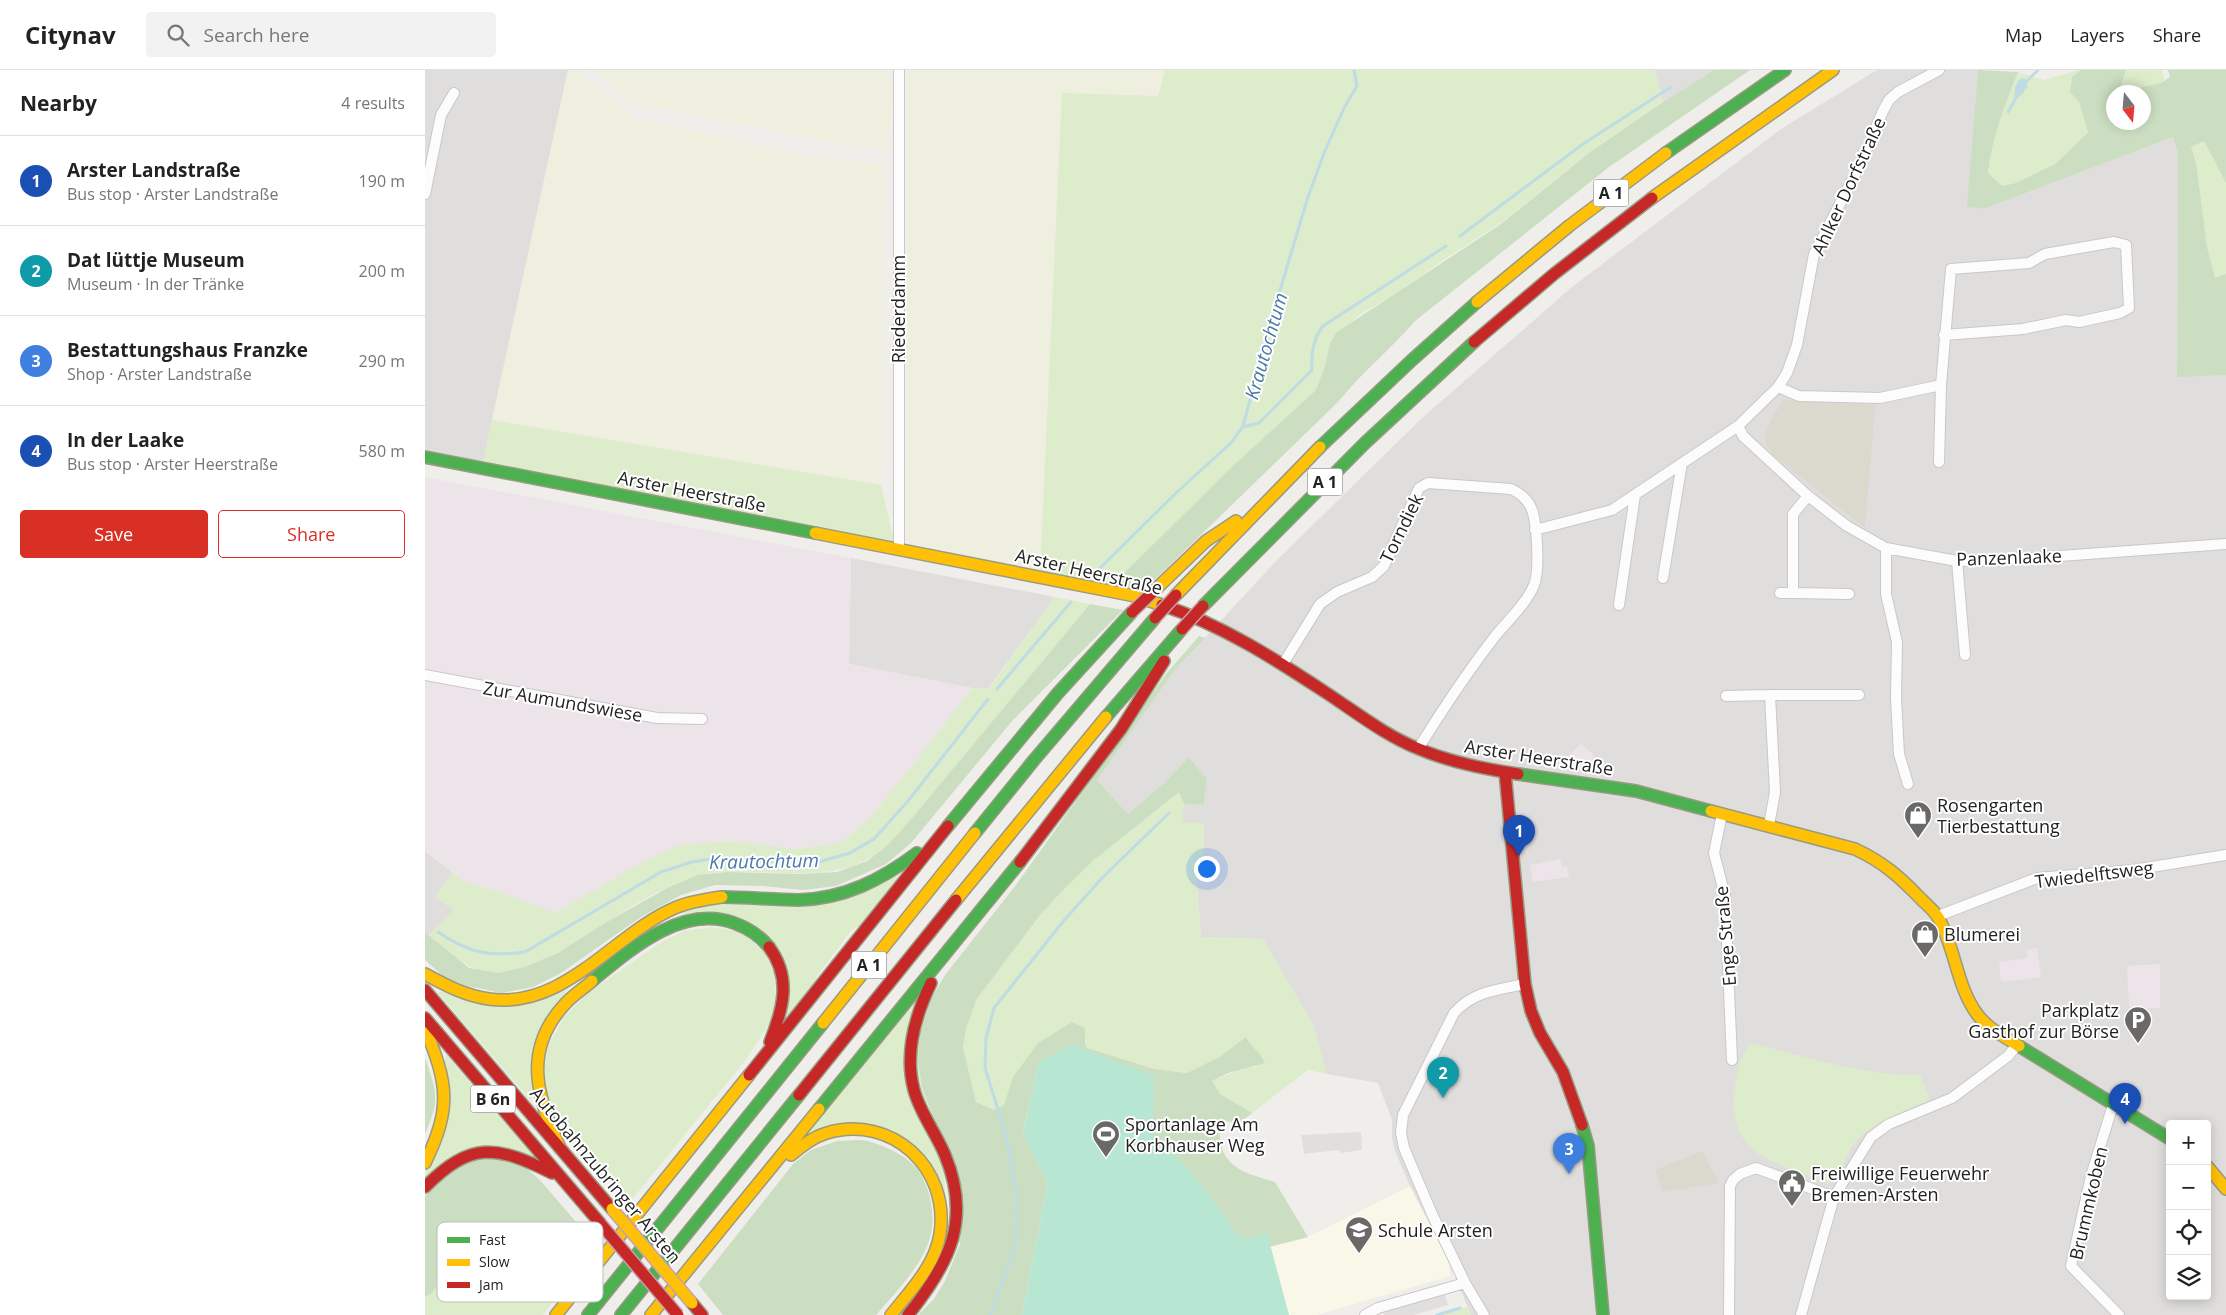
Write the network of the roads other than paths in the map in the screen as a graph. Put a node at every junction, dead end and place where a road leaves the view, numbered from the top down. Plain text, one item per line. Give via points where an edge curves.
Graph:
1 (899, 70) edge
2 (1785, 70) edge
3 (1833, 70) edge
4 (1939, 70) edge
5 (454, 93) dead end
6 (425, 194) edge
7 (1944, 335) junction
8 (1941, 385) junction
9 (1778, 387) junction
10 (1738, 426) junction
11 (425, 457) edge
12 (1939, 462) dead end
13 (1683, 463) junction
14 (1635, 495) junction
15 (1809, 496) junction
16 (1258, 508) junction
17 (1535, 530) junction
18 (2226, 544) edge
19 (1886, 548) junction
20 (899, 549) junction
21 (1957, 561) junction
22 (1663, 578) dead end
23 (1793, 592) junction
24 (1780, 593) dead end
25 (1849, 594) dead end
26 (1619, 605) dead end
27 (1182, 629) junction
28 (1965, 655) dead end
29 (1283, 664) junction
30 (425, 675) edge
31 (1770, 695) junction
32 (1859, 695) dead end
33 (1726, 696) dead end
34 (702, 719) dead end
35 (1417, 749) junction
36 (1505, 772) junction
37 (1908, 784) dead end
38 (1722, 814) junction
39 (1769, 826) junction
40 (943, 832) junction
41 (2226, 855) edge
42 (1938, 916) junction
43 (947, 952) junction
44 (425, 974) edge
45 (1525, 984) junction
46 (425, 990) edge
47 (425, 1018) edge
48 (425, 1028) edge
49 (2017, 1045) junction
50 (765, 1056) junction
51 (1732, 1060) dead end
52 (2113, 1105) junction
53 (2166, 1137) edge
54 (560, 1148) junction
55 (425, 1163) edge
56 (2211, 1171) edge
57 (562, 1178) junction
58 (760, 1182) junction
59 (425, 1187) edge
60 (2226, 1189) edge
61 (1834, 1196) junction
62 (598, 1222) edge
63 (603, 1228) edge
64 (603, 1256) edge
65 (1465, 1283) junction
66 (603, 1296) edge
67 (566, 1302) edge
68 (598, 1302) edge
69 (555, 1315) edge
70 (588, 1315) edge
71 (621, 1315) edge
72 (651, 1315) edge
73 (678, 1315) edge
74 (702, 1315) edge
75 (891, 1315) edge
76 (908, 1315) edge
77 (1365, 1315) edge
78 (1484, 1315) edge
79 (1603, 1315) edge
80 (1729, 1315) edge
81 (1801, 1315) edge
82 (2119, 1315) edge

1 - 20 street, Riederdamm
2 - 16 main road, A 1 via 1624,183 1531,256 1346,420
3 - 27 main road, A 1, bridge via 1640,206 1473,343 1365,442
4 - 9 street, Ahlker Dorfstraße via 1889,100 1814,254 1797,345
5 - 6 street via 441,116
7 - 7 street via 1951,269 2029,263 2045,254 2114,242 2125,245 2129,308 2120,313 2079,322 2066,320 2023,329
7 - 8 street
8 - 9 street via 1879,398 1799,396
8 - 12 street
9 - 10 street, Ahlker Dorfstraße
10 - 13 street, Ahlker Dorfstraße
10 - 15 street, Panzenlaake via 1743,436
11 - 20 main road, Arster Heerstraße
13 - 14 street, Ahlker Dorfstraße
13 - 22 street
14 - 17 street, Ahlker Dorfstraße via 1611,510
14 - 26 street
15 - 19 street, Panzenlaake via 1847,526
15 - 23 street via 1793,514
16 - 40 main road, bridge via 1206,541 1132,612 1062,688
16 - 66 main road, A 1, bridge via 1155,618 1034,760
17 - 29 street, Torndiek via 1528,501 1511,489 1428,483 1419,488 1385,566 1372,577 1337,592 1320,604
17 - 35 street, Torndiek via 1535,584
18 - 21 street, Panzenlaake
19 - 21 street, Panzenlaake
19 - 37 street via 1887,594 1897,642 1899,754
20 - 29 main road, Arster Heerstraße via 1135,596 1216,626
21 - 28 street
23 - 24 street
23 - 25 street
27 - 43 main road via 1121,729 1045,832
27 - 71 main road, A 1 via 1054,779
29 - 35 main road, Arster Heerstraße
30 - 34 street, Zur Aumundswiese via 657,718
31 - 32 street
31 - 33 street
31 - 39 street via 1775,792
35 - 36 main road, Arster Heerstraße
36 - 38 main road, Arster Heerstraße via 1636,791
36 - 45 main road
38 - 39 main road, Arster Heerstraße
38 - 51 street, Enge Straße via 1714,853 1725,896
39 - 42 main road, Arster Heerstraße via 1855,849 1877,860 1903,880
40 - 44 main road via 893,872 847,894 799,900 732,896 696,901 677,908 566,981 539,994 491,1000 469,996
40 - 50 main road
41 - 42 street, Twiedelftsweg via 2133,870 2037,878
42 - 49 main road, Arster Heerstraße via 1977,1015
43 - 58 main road
43 - 76 main road via 918,1011 911,1036 910,1063 914,1090 953,1177 956,1233 942,1271
45 - 65 street via 1473,997 1454,1013 1403,1115 1401,1133 1404,1148
45 - 79 main road via 1531,1011 1563,1072 1588,1146
46 - 54 main road, Autobahnzubringer Arsten / B 6n
47 - 57 main road, Autobahnzubringer Arsten / B 6n
48 - 55 main road via 443,1073 447,1098 437,1140
49 - 52 main road, Arster Heerstraße
49 - 61 street via 2008,1056 1952,1098 1889,1124 1871,1137
50 - 54 main road via 784,996 782,972 770,946 751,929 721,920 698,919 665,931 595,978 563,1005 547,1027 538,1056 537,1087
50 - 64 main road
52 - 53 main road, Arster Heerstraße
52 - 82 street, Brummkoben via 2091,1176 2071,1266
54 - 74 main road, Autobahnzubringer Arsten / B 6n, bridge
56 - 60 main road
57 - 59 main road via 520,1157 489,1150 466,1154 441,1168
57 - 62 main road, Autobahnzubringer Arsten / B 6n, bridge
58 - 72 main road
58 - 75 main road via 810,1140 843,1129 872,1130 913,1150 939,1189 942,1211 940,1235 920,1280
61 - 80 street via 1757,1168 1733,1180 1730,1186
61 - 81 street
63 - 73 main road, Autobahnzubringer Arsten / B 6n, bridge
65 - 77 street via 1378,1308
65 - 78 street
67 - 69 main road
68 - 70 main road, A 1, bridge

